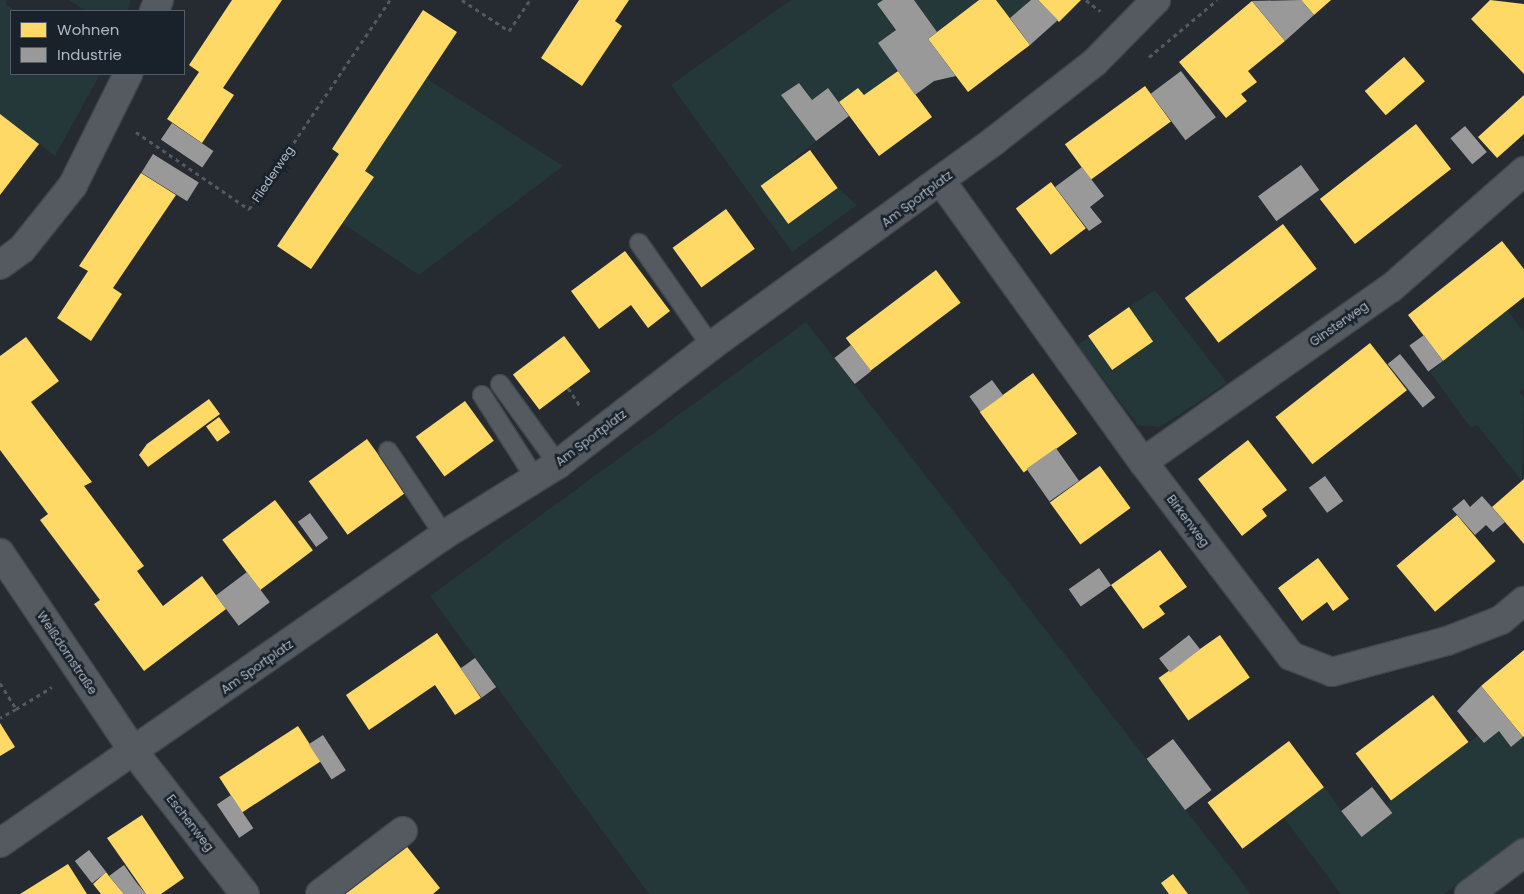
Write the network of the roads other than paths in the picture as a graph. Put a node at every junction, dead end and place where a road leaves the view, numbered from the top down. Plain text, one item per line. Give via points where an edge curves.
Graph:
1 (1156, 0) edge
2 (128, 75) edge
3 (1524, 171) edge
4 (941, 181) junction
5 (639, 243) dead end
6 (0, 265) edge
7 (711, 346) junction
8 (500, 384) dead end
9 (482, 394) dead end
10 (388, 451) dead end
11 (1143, 462) junction
12 (558, 464) junction
13 (536, 478) junction
14 (444, 535) junction
15 (0, 553) edge
16 (1524, 601) edge
17 (134, 752) junction
18 (403, 831) dead end
19 (0, 843) edge
20 (1524, 853) edge
21 (245, 894) edge
22 (320, 894) edge
23 (1469, 894) edge

1 - 4 street, Am Sportplatz via 1095,62
2 - 6 street via 73,185 22,249
3 - 11 street, Ginsterweg via 1391,288
4 - 7 street, Am Sportplatz
4 - 11 street, Birkenweg
5 - 7 lane
7 - 12 street, Am Sportplatz
8 - 12 lane
9 - 13 lane
10 - 14 lane
11 - 16 street, Birkenweg via 1291,656 1332,672 1447,641 1501,620
12 - 13 street, Am Sportplatz
13 - 14 street, Am Sportplatz
14 - 17 street, Am Sportplatz
15 - 17 street, Weißdornstraße
17 - 19 street, Am Sportplatz
17 - 21 street, Eschenweg
18 - 22 street
20 - 23 street

